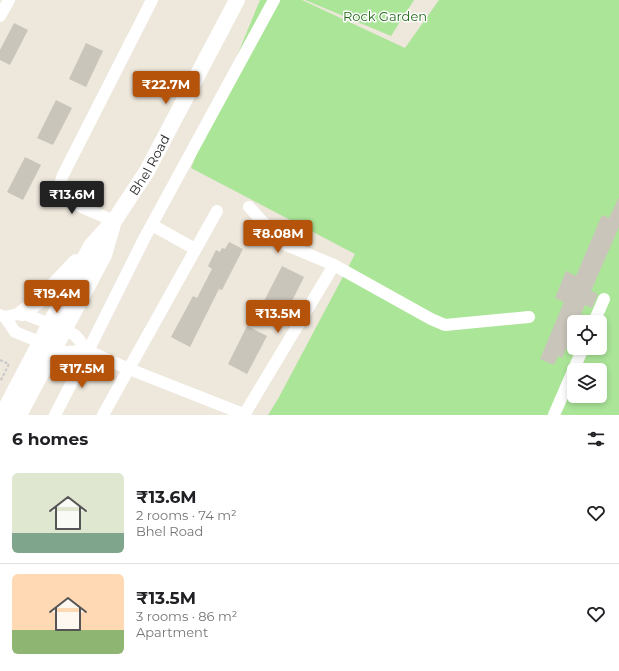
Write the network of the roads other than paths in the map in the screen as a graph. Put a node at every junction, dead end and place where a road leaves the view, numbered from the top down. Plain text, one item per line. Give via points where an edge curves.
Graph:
1 (9, 0) edge
2 (152, 0) edge
3 (237, 0) edge
4 (274, 0) edge
5 (0, 16) edge
6 (249, 207) dead end
7 (217, 211) dead end
8 (114, 220) junction
9 (152, 225) junction
10 (91, 246) junction
11 (194, 249) junction
12 (334, 265) junction
13 (604, 299) dead end
14 (22, 313) junction
15 (597, 315) edge
16 (2, 316) edge
17 (529, 317) dead end
18 (57, 327) junction
19 (48, 345) junction
20 (88, 351) junction
21 (580, 355) edge
22 (129, 369) junction
23 (2, 415) edge
24 (19, 415) edge
25 (55, 415) edge
26 (103, 415) edge
27 (245, 415) edge
28 (554, 415) edge

1 - 5 street
2 - 8 street via 60,183 64,195 69,200
3 - 8 street, Bhel Road via 147,171
4 - 9 street
6 - 12 street via 286,245
7 - 11 street
8 - 10 street
8 - 18 street, Bhel Road via 104,255
9 - 11 street
9 - 20 street
10 - 14 street via 40,300
10 - 18 street
11 - 22 street
12 - 17 street via 445,325
12 - 27 street
13 - 15 street
14 - 16 street
14 - 18 street
16 - 19 street via 14,332
18 - 19 street
18 - 20 street via 75,335
19 - 20 street via 64,352
19 - 23 street
19 - 24 street
20 - 22 street
20 - 25 street
21 - 28 street
22 - 26 street
22 - 27 street

